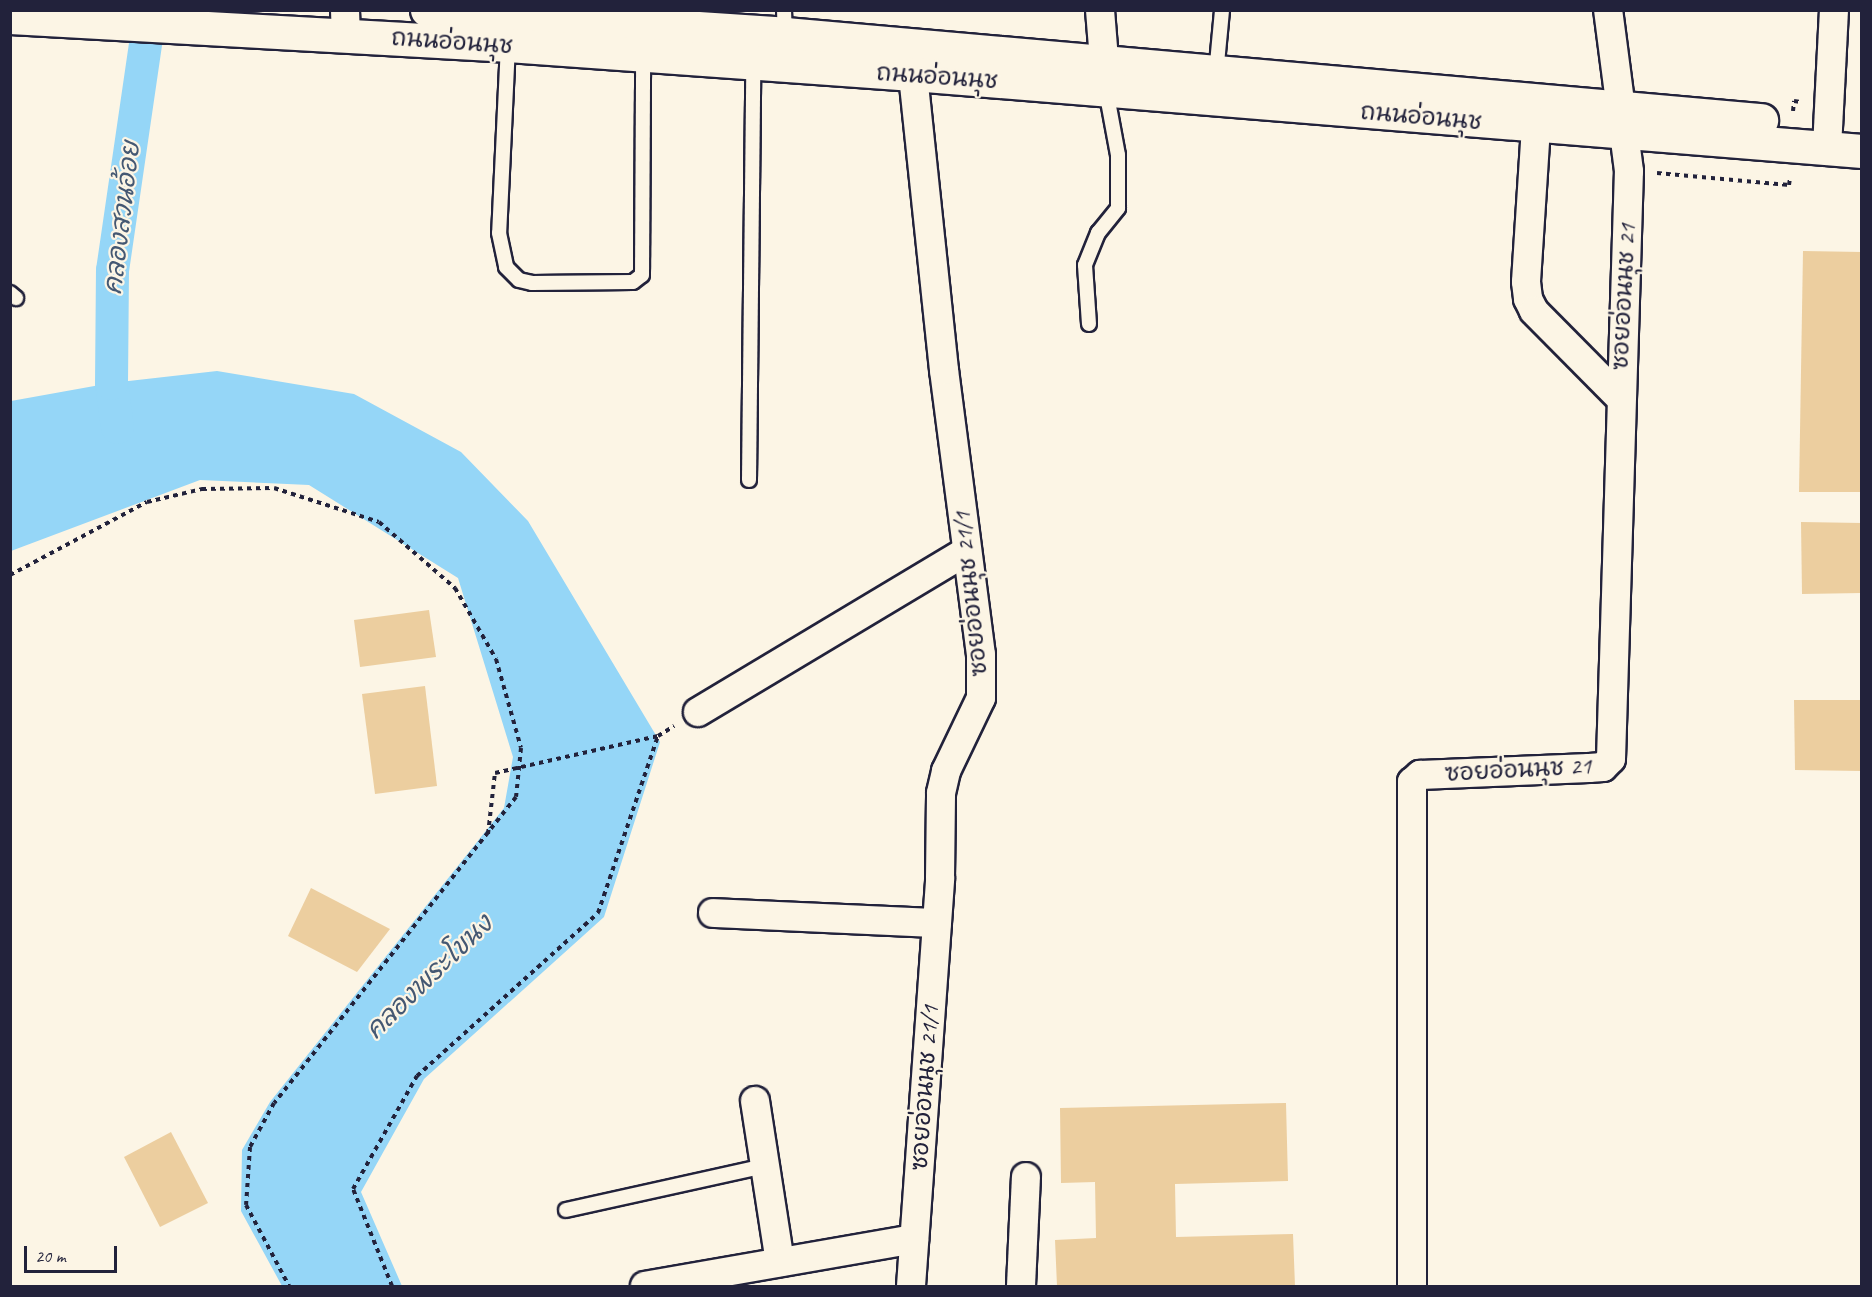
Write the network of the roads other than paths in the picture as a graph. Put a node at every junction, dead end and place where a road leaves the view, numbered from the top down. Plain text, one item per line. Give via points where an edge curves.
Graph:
1 (427, 10) edge
2 (1100, 10) edge
3 (1221, 10) edge
4 (1608, 10) edge
5 (1834, 10) edge
6 (626, 16) edge
7 (10, 17) edge
8 (784, 22) edge
9 (345, 23) edge
10 (508, 45) junction
11 (644, 56) junction
12 (753, 66) junction
13 (786, 68) junction
14 (913, 74) junction
15 (1106, 76) junction
16 (1215, 86) junction
17 (1625, 120) junction
18 (1536, 127) junction
19 (1862, 128) edge
20 (1828, 137) junction
21 (1862, 151) edge
22 (1089, 324) dead end
23 (1619, 398) junction
24 (749, 480) dead end
25 (967, 551) junction
26 (698, 712) dead end
27 (712, 913) dead end
28 (937, 923) junction
29 (755, 1101) dead end
30 (765, 1166) junction
31 (1026, 1177) dead end
32 (566, 1210) dead end
33 (914, 1239) junction
34 (780, 1262) junction
35 (645, 1287) edge
36 (911, 1287) edge
37 (1021, 1287) edge
38 (1412, 1287) edge

1 - 6 main road, ถนนอ่อนนุช
2 - 15 street
3 - 16 lane
4 - 17 street, ซอยอ่อนนุช 21
5 - 20 street
6 - 8 main road, ถนนอ่อนนุช
7 - 9 main road, ถนนอ่อนนุช via 177,26
8 - 13 lane
8 - 15 main road, ถนนอ่อนนุช
9 - 10 main road, ถนนอ่อนนุช
10 - 11 main road, ถนนอ่อนนุช
10 - 11 lane via 500,233 506,267 519,280 532,283 633,282 642,275
11 - 12 main road, ถนนอ่อนนุช
12 - 13 main road, ถนนอ่อนนุช
12 - 24 lane
13 - 14 main road, ถนนอ่อนนุช
14 - 15 main road, ถนนอ่อนนุช
14 - 25 street, ซอยอ่อนนุช 21/1
15 - 16 main road, ถนนอ่อนนุช
15 - 22 lane via 1118,155 1118,208 1098,233 1085,265
16 - 17 main road, ถนนอ่อนนุช
16 - 18 main road, ถนนอ่อนนุช
17 - 18 main road, ถนนอ่อนนุช
17 - 20 main road, ถนนอ่อนนุช
17 - 23 street, ซอยอ่อนนุช 21 via 1629,171
18 - 23 street via 1528,299 1534,310
19 - 20 main road, ถนนอ่อนนุช
20 - 21 main road, ถนนอ่อนนุช
23 - 38 street, ซอยอ่อนนุช 21 via 1611,759 1603,767 1420,775 1412,782
25 - 26 street
25 - 28 street, ซอยอ่อนนุช 21/1 via 981,655 981,698 946,771
27 - 28 street
28 - 33 street, ซอยอ่อนนุช 21/1
29 - 30 street
30 - 32 lane
30 - 34 street
31 - 37 street
33 - 34 street
33 - 36 street, ซอยอ่อนนุช 21/1
34 - 35 street

